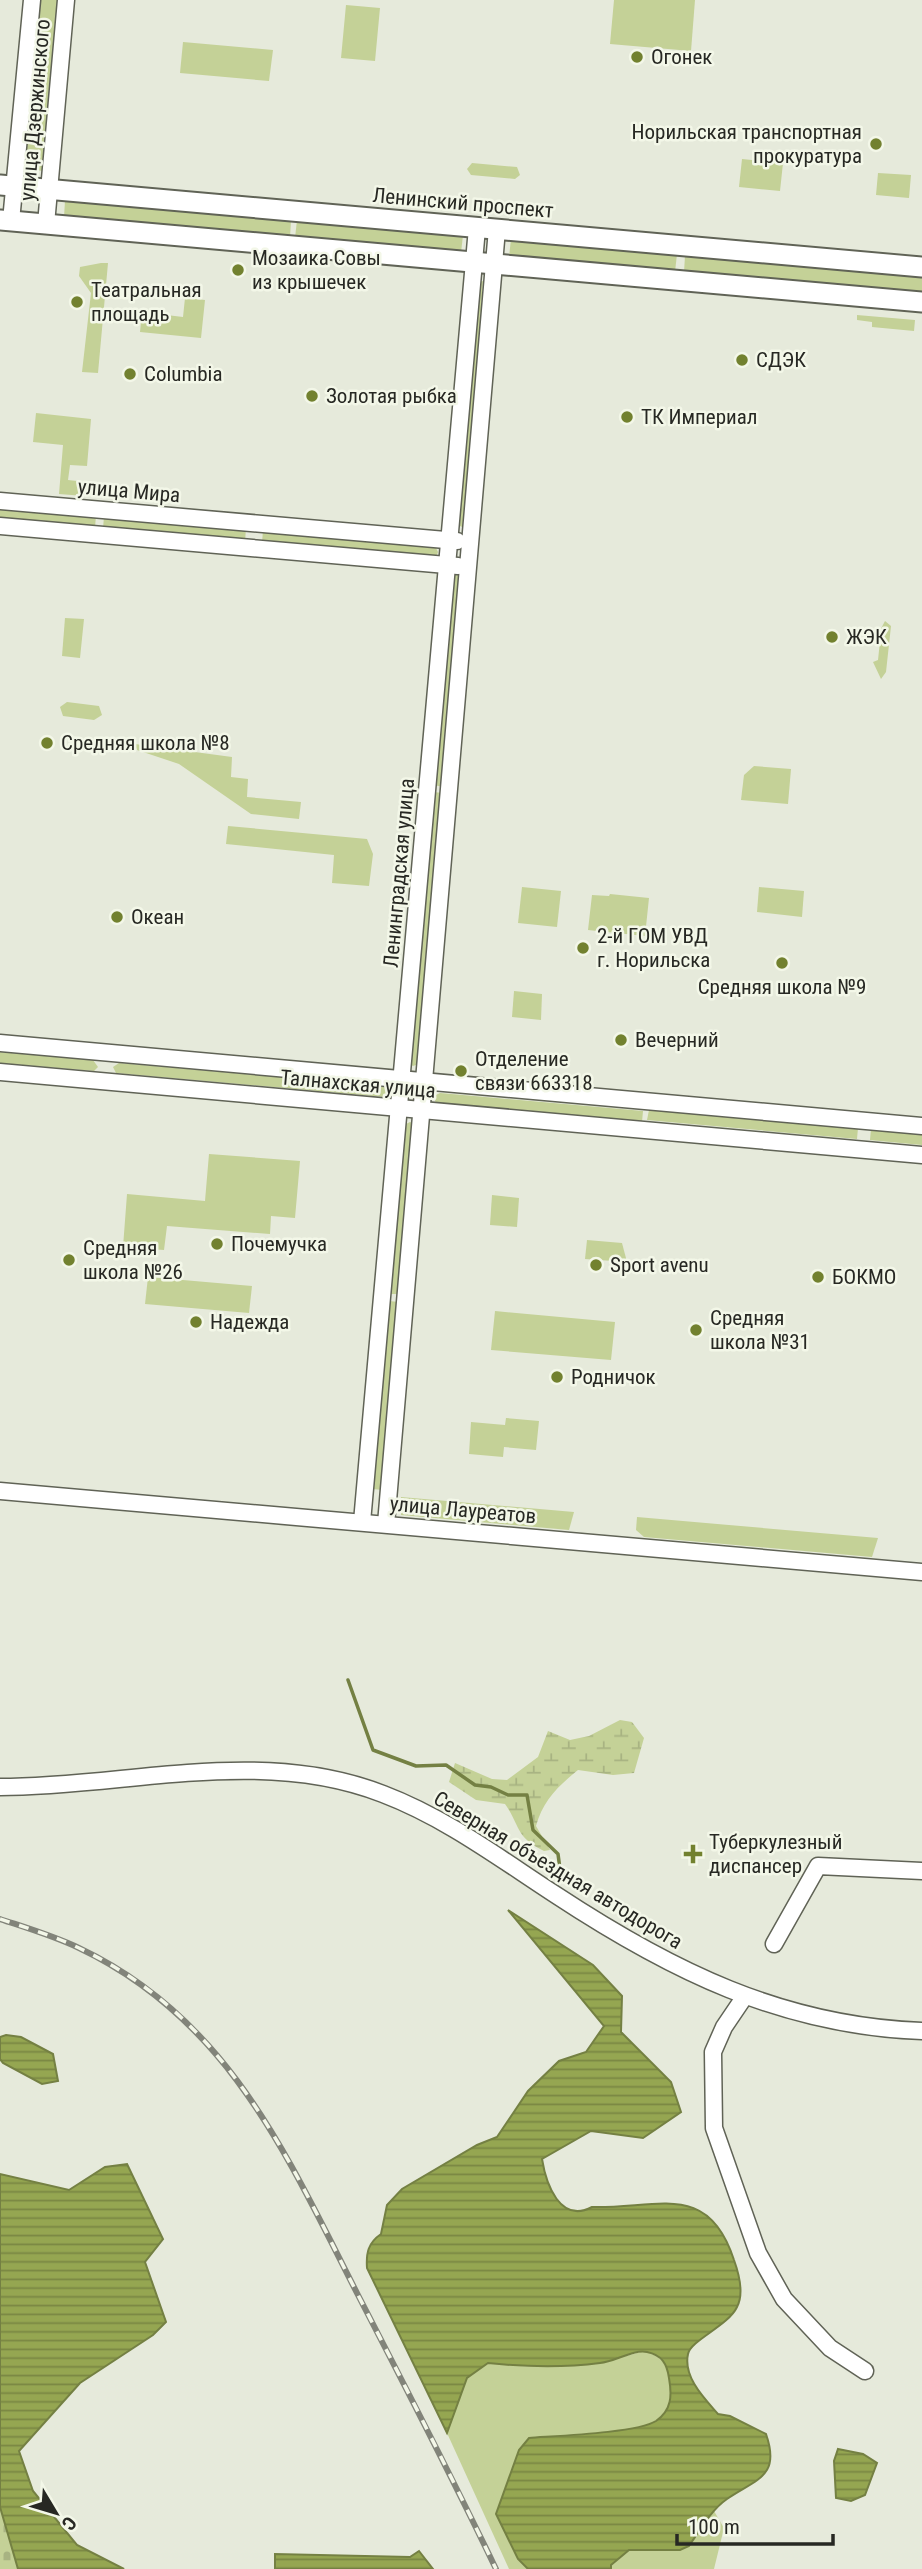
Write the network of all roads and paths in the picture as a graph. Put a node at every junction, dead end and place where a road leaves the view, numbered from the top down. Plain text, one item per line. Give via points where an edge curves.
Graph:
1 (32, 0) edge
2 (66, 0) edge
3 (7, 186) edge
4 (49, 190) junction
5 (6, 221) edge
6 (46, 224) junction
7 (487, 228) junction
8 (474, 262) junction
9 (494, 264) junction
10 (922, 267) edge
11 (922, 302) edge
12 (0, 500) edge
13 (255, 523) junction
14 (0, 526) edge
15 (449, 540) junction
16 (470, 542) junction
17 (253, 548) junction
18 (447, 565) junction
19 (468, 567) junction
20 (0, 1044) edge
21 (0, 1072) edge
22 (401, 1079) junction
23 (424, 1081) junction
24 (399, 1108) junction
25 (421, 1111) junction
26 (922, 1126) edge
27 (922, 1155) edge
28 (0, 1491) edge
29 (362, 1522) junction
30 (386, 1524) junction
31 (922, 1572) edge
32 (0, 1787) edge
33 (922, 1871) edge
34 (774, 1944) dead end
35 (745, 1996) junction
36 (922, 2031) edge
37 (865, 2371) dead end

1 - 3 street, улица Дзержинского
2 - 4 street, улица Дзержинского
3 - 4 main road, Ленинский проспект
3 - 5 street, улица Дзержинского
4 - 6 street, улица Дзержинского
4 - 7 main road, Ленинский проспект
5 - 6 main road
6 - 8 main road
7 - 8 street, Ленинградская улица
7 - 9 street, Ленинградская улица
7 - 10 main road, Ленинский проспект
8 - 9 main road
8 - 15 street, Ленинградская улица
9 - 11 main road
9 - 16 street, Ленинградская улица
12 - 13 street, улица Мира
13 - 15 street, улица Мира
13 - 17 street
14 - 17 street
15 - 16 street, улица Мира
15 - 18 street, Ленинградская улица
16 - 19 street, Ленинградская улица
17 - 18 street
18 - 19 street
18 - 22 street, Ленинградская улица
19 - 23 street, Ленинградская улица
20 - 22 street, Талнахская улица
21 - 24 street, Талнахская улица
22 - 23 street, Талнахская улица
22 - 24 street, Ленинградская улица
23 - 25 street, Ленинградская улица
23 - 26 street, Талнахская улица
24 - 25 street, Талнахская улица
24 - 29 street, Ленинградская улица
25 - 27 street, Талнахская улица
25 - 30 street, Ленинградская улица
28 - 29 street, улица Лауреатов
29 - 30 street, улица Лауреатов
30 - 31 street, улица Лауреатов
32 - 35 street, Северная объездная автодорога via 225,1770 345,1782 446,1822 652,1954
33 - 34 street via 818,1866
35 - 36 street, Северная объездная автодорога via 855,2024
35 - 37 street via 713,2052 714,2128 758,2253 784,2299 830,2348

